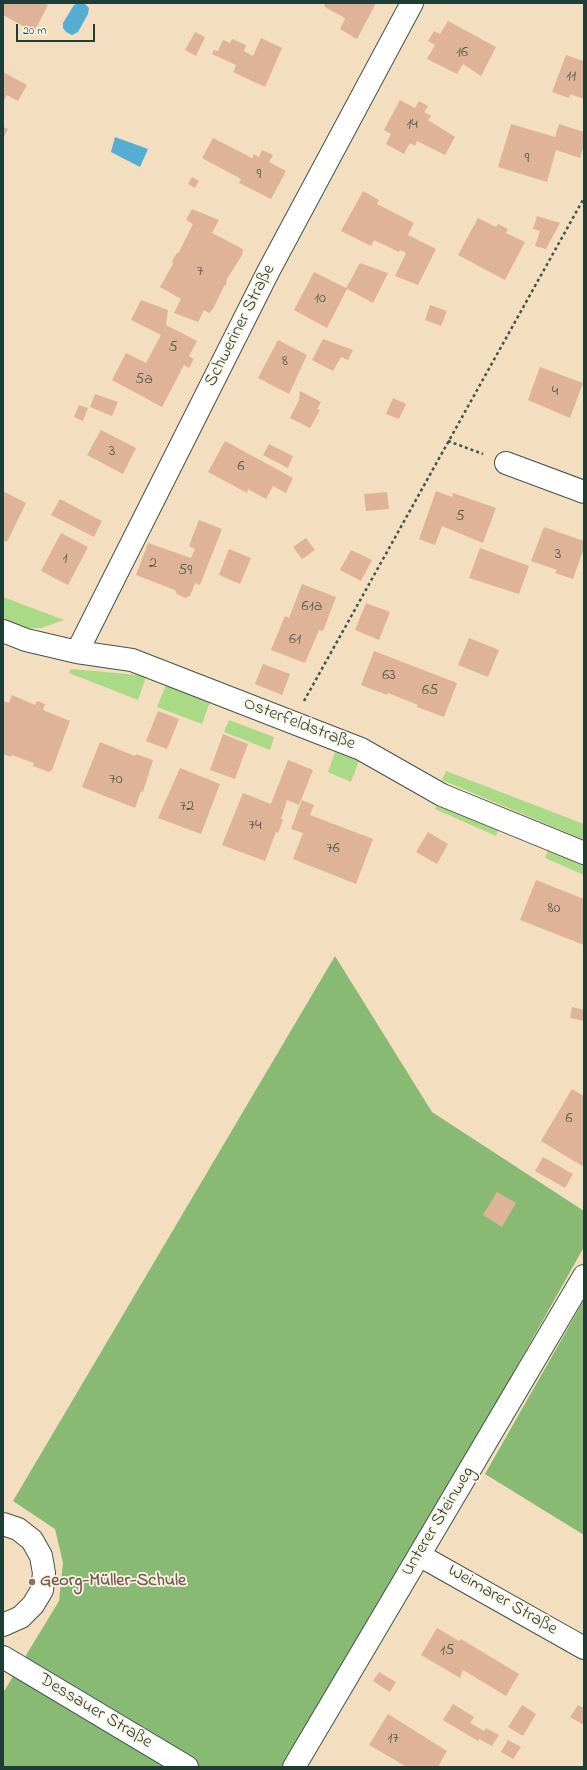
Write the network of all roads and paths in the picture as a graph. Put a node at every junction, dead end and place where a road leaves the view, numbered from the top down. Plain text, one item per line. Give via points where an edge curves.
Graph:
1 (412, 3) edge
2 (584, 198) edge
3 (448, 441) junction
4 (506, 463) joint
5 (584, 492) edge
6 (3, 632) edge
7 (77, 652) junction
8 (294, 723) junction
9 (584, 853) edge
10 (584, 1276) edge
11 (3, 1524) edge
12 (419, 1555) junction
13 (3, 1624) edge
14 (584, 1648) edge
15 (3, 1657) edge
16 (297, 1766) edge
17 (187, 1767) edge

1 - 7 street, Schweriner Straße via 268,272
2 - 3 path
3 - 4 path
3 - 8 path
4 - 5 street
6 - 7 street, Osterfeldstraße
7 - 8 street, Osterfeldstraße via 132,660
8 - 9 street, Osterfeldstraße via 361,749 442,795
10 - 12 street, Unterer Steinweg
11 - 13 street via 18,1529 32,1540 41,1556 44,1573 42,1590 33,1606 21,1617
12 - 14 street, Weimarer Straße
12 - 16 street, Unterer Steinweg
15 - 17 street, Dessauer Straße

